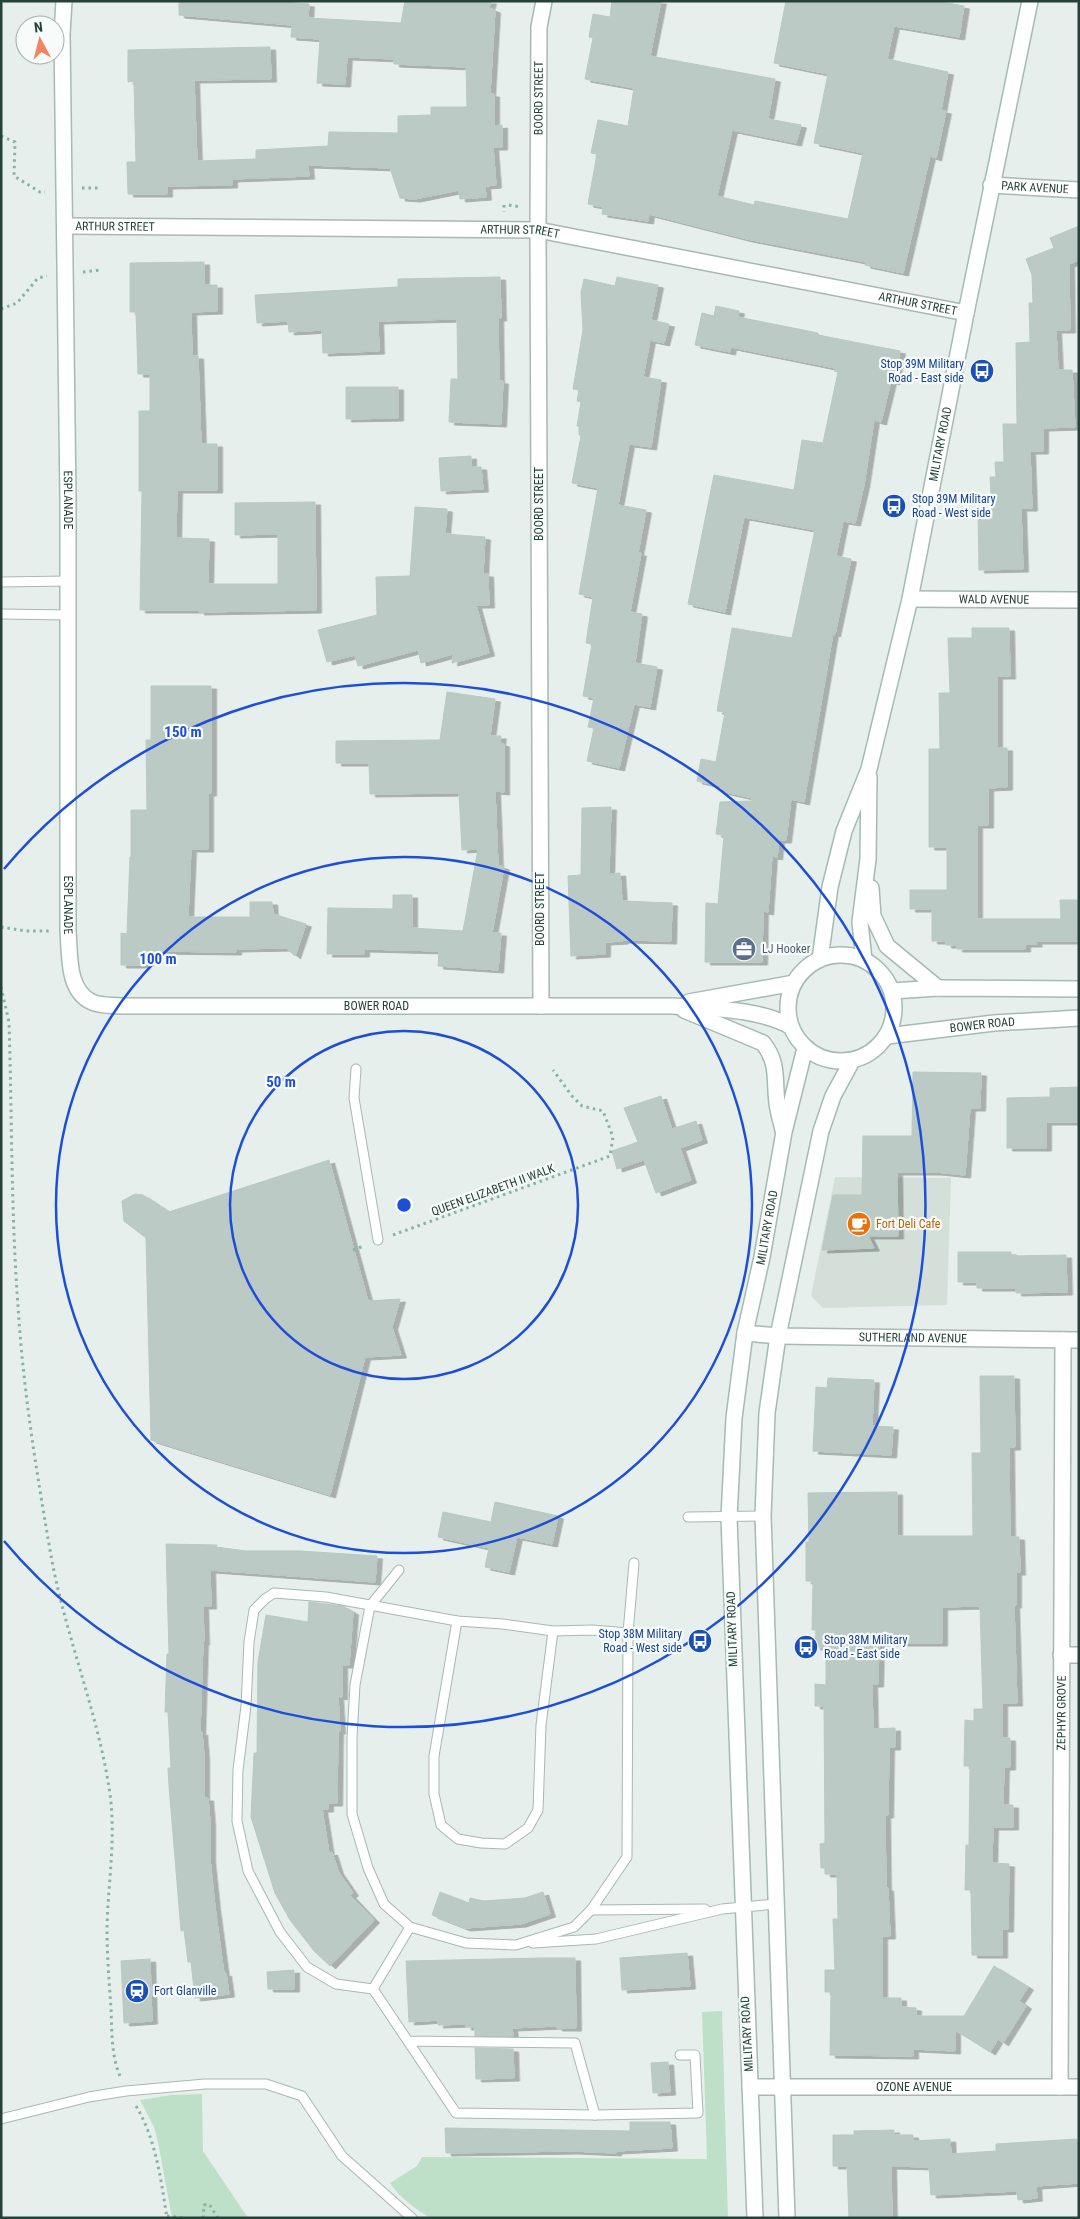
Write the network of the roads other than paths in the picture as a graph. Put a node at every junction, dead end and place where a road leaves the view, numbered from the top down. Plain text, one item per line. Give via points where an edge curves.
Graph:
1 (64, 1) edge
2 (544, 1) edge
3 (1030, 1) edge
4 (992, 185) junction
5 (1079, 190) edge
6 (66, 226) junction
7 (538, 230) junction
8 (966, 313) junction
9 (68, 581) junction
10 (1, 582) edge
11 (910, 599) junction
12 (1079, 600) edge
13 (1, 614) edge
14 (68, 615) junction
15 (869, 769) junction
16 (868, 859) junction
17 (820, 959) junction
18 (864, 960) junction
19 (794, 983) junction
20 (938, 988) junction
21 (1079, 990) edge
22 (892, 991) junction
23 (80, 996) joint
24 (541, 1006) junction
25 (673, 1006) junction
26 (1079, 1018) edge
27 (790, 1026) junction
28 (887, 1036) junction
29 (805, 1048) junction
30 (852, 1061) junction
31 (356, 1069) dead end
32 (784, 1132) junction
33 (378, 1240) road end
34 (745, 1333) junction
35 (778, 1336) junction
36 (1063, 1340) junction
37 (1079, 1340) edge
38 (763, 1516) junction
39 (688, 1517) dead end
40 (728, 1518) junction
41 (634, 1563) dead end
42 (399, 1570) dead end
43 (370, 1606) junction
44 (457, 1621) junction
45 (553, 1631) junction
46 (628, 1634) junction
47 (1061, 1655) junction
48 (1079, 1655) edge
49 (776, 1904) junction
50 (742, 1906) junction
51 (722, 1909) junction
52 (591, 1910) junction
53 (410, 1927) junction
54 (516, 1945) junction
55 (373, 1989) junction
56 (408, 2041) junction
57 (680, 2055) dead end
58 (750, 2087) junction
59 (1060, 2087) junction
60 (1079, 2087) edge
61 (784, 2088) junction
62 (595, 2114) junction
63 (1, 2119) edge
64 (412, 2218) edge
65 (755, 2218) edge
66 (787, 2218) edge

1 - 6 street, ESPLANADE
2 - 7 street, BOORD STREET via 539,27
3 - 4 street, MILITARY ROAD
4 - 5 street, PARK AVENUE
4 - 8 street, MILITARY ROAD
6 - 7 street, ARTHUR STREET
6 - 9 street, ESPLANADE
7 - 8 street, ARTHUR STREET
7 - 24 street, BOORD STREET
8 - 11 street, MILITARY ROAD
9 - 10 lane
9 - 14 street, ESPLANADE
11 - 12 street, WALD AVENUE
11 - 15 street, MILITARY ROAD
13 - 14 lane
14 - 23 street, ESPLANADE via 68,931 72,977
15 - 16 street, MILITARY ROAD
15 - 17 street, MILITARY ROAD via 844,831 830,887
16 - 18 street, MILITARY ROAD via 860,922
16 - 20 street via 874,916 887,946
17 - 18 street via 846,955
17 - 19 street via 801,972
18 - 22 street via 886,978
19 - 25 street, BOWER ROAD
19 - 27 street via 788,996
20 - 21 street
20 - 22 street
22 - 28 street via 895,1002 893,1023
23 - 24 street, BOWER ROAD via 94,1003 120,1006
24 - 25 street, BOWER ROAD
25 - 27 street, BOWER ROAD via 750,1013 776,1018
25 - 32 street via 763,1043 773,1060 777,1103
26 - 28 street, BOWER ROAD via 994,1023
27 - 29 street
28 - 30 street via 873,1050
29 - 30 street via 816,1056
29 - 32 street, MILITARY ROAD
30 - 35 street via 832,1096 821,1131
31 - 33 lane via 354,1098
32 - 34 street, MILITARY ROAD
34 - 35 street, SUTHERLAND AVENUE
34 - 40 street, MILITARY ROAD via 734,1418
35 - 36 street, SUTHERLAND AVENUE
35 - 38 street via 767,1413
36 - 37 street, SUTHERLAND AVENUE
36 - 47 street, ZEPHYR GROVE
38 - 40 lane
38 - 49 street
39 - 40 lane
40 - 50 street, MILITARY ROAD
41 - 46 lane
42 - 43 lane
43 - 44 lane
43 - 53 lane via 355,1685 352,1814 368,1868 384,1904
43 - 55 lane via 326,1597 274,1593 254,1610 238,1770 237,1821 248,1871 280,1932 308,1967 336,1984
44 - 45 lane
44 - 45 lane via 434,1756 434,1794 441,1825 458,1839 481,1843 505,1844 528,1828 538,1810 540,1725
45 - 46 lane via 592,1630
46 - 52 lane via 627,1857
47 - 48 street
47 - 59 street, ZEPHYR GROVE
49 - 50 lane
49 - 61 street
50 - 51 lane
50 - 58 street, MILITARY ROAD
51 - 52 lane
51 - 54 lane via 596,1939
52 - 54 lane via 574,1927
53 - 54 lane via 466,1943
53 - 55 lane
55 - 56 lane
56 - 62 lane via 456,2113
56 - 62 lane via 575,2043
57 - 62 lane via 696,2055 698,2113
58 - 61 street, OZONE AVENUE
58 - 65 street, MILITARY ROAD
59 - 60 street, OZONE AVENUE
59 - 61 street, OZONE AVENUE
61 - 66 street
63 - 64 lane via 126,2091 205,2084 266,2084 302,2096 342,2156

